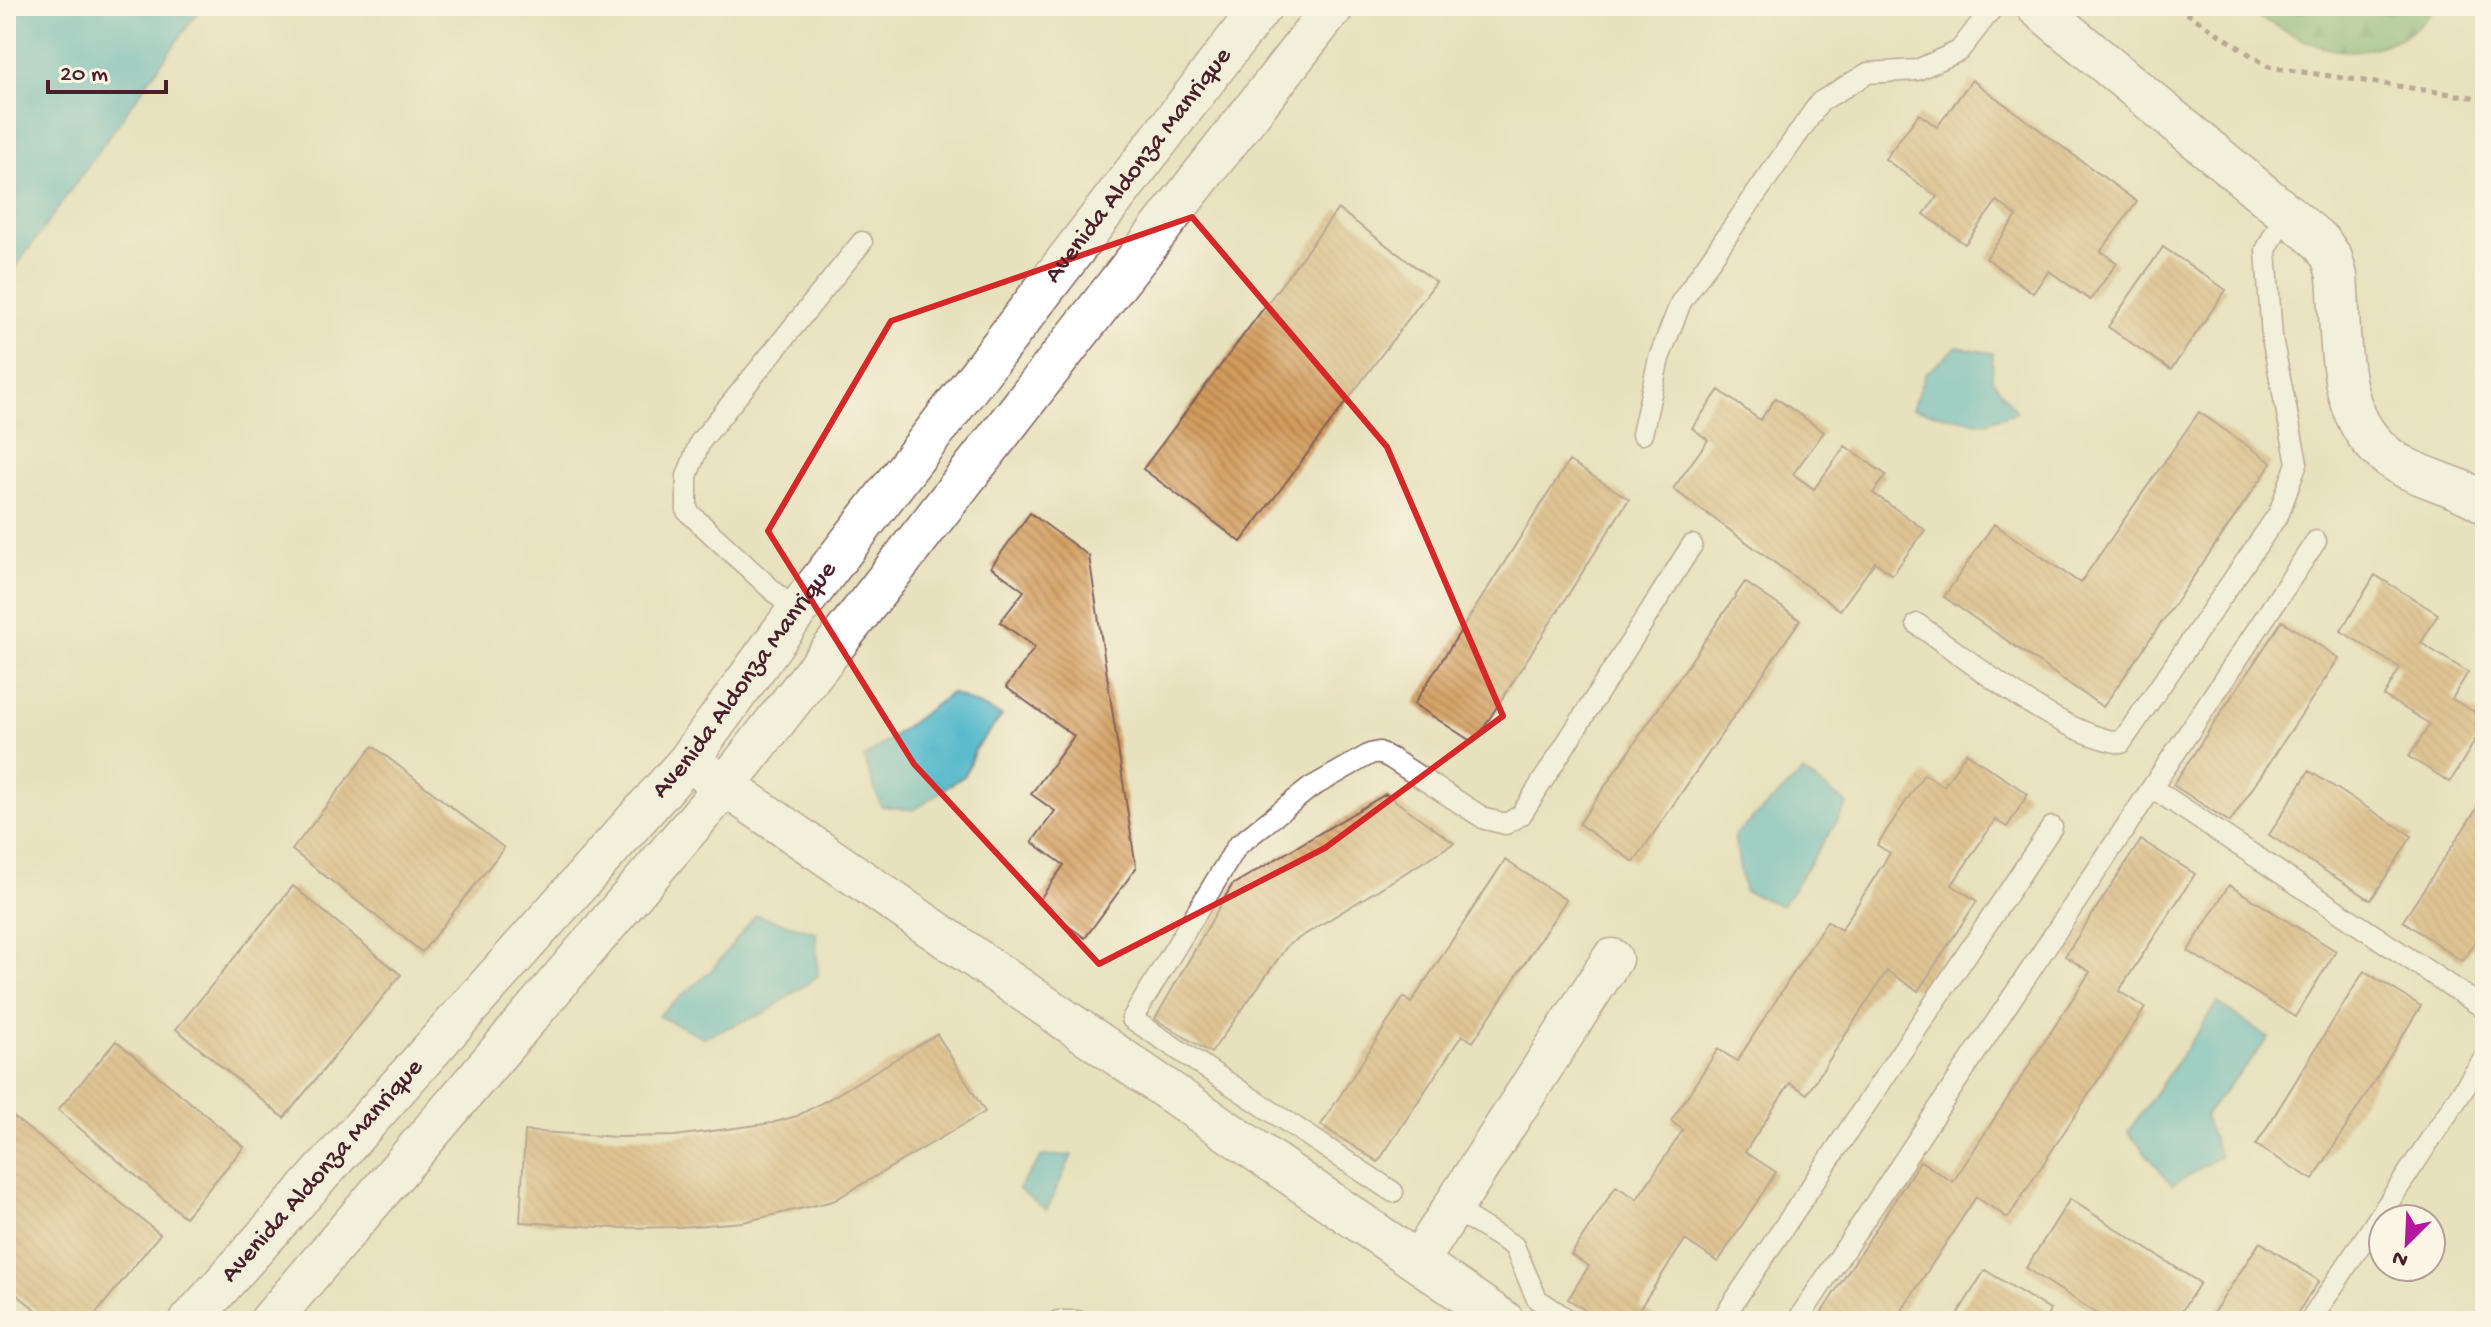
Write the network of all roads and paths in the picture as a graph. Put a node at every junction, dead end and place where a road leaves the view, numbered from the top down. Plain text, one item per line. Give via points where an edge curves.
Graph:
1 (1262, 6) edge
2 (1334, 6) edge
3 (1994, 6) edge
4 (2036, 6) edge
5 (2176, 6) edge
6 (2485, 99) edge
7 (2285, 213) junction
8 (862, 242) dead end
9 (1642, 434) dead end
10 (2485, 503) edge
11 (2316, 541) dead end
12 (1692, 545) dead end
13 (796, 612) junction
14 (1917, 624) dead end
15 (688, 761) junction
16 (725, 786) junction
17 (2154, 789) junction
18 (2052, 827) dead end
19 (1612, 959) dead end
20 (2485, 1009) edge
21 (2485, 1057) edge
22 (1261, 1104) junction
23 (1239, 1140) junction
24 (1393, 1192) dead end
25 (1452, 1208) junction
26 (1418, 1262) junction
27 (190, 1321) edge
28 (270, 1321) edge
29 (1058, 1321) edge
30 (1078, 1321) edge
31 (1504, 1321) edge
32 (1570, 1321) edge
33 (1721, 1321) edge
34 (1797, 1321) edge
35 (2310, 1321) edge

1 - 13 street, Avenida Aldonza Manrique
2 - 16 street, Avenida Aldonza Manrique
3 - 9 lane via 1959,51 1917,70 1868,73 1820,102 1681,302 1659,358
4 - 7 street
5 - 6 path via 2269,67
7 - 10 street via 2332,258 2348,401 2361,432 2378,452 2406,469
7 - 14 lane via 2266,250 2272,338 2297,463 2279,513 2121,743 2098,740 2057,720
8 - 13 lane via 700,442 687,476 687,511
11 - 17 lane
12 - 22 lane via 1521,815 1506,824 1485,819 1379,752 1310,788 1237,846 1132,1019
13 - 15 street, Avenida Aldonza Manrique
15 - 16 street
15 - 27 street, Avenida Aldonza Manrique
16 - 23 street
16 - 28 street, Avenida Aldonza Manrique
17 - 20 lane
17 - 34 lane
18 - 33 lane
19 - 25 street
21 - 35 lane
22 - 23 lane
22 - 24 lane
23 - 26 street
25 - 26 street
25 - 32 lane via 1514,1246 1537,1299
26 - 31 street
29 - 30 lane

